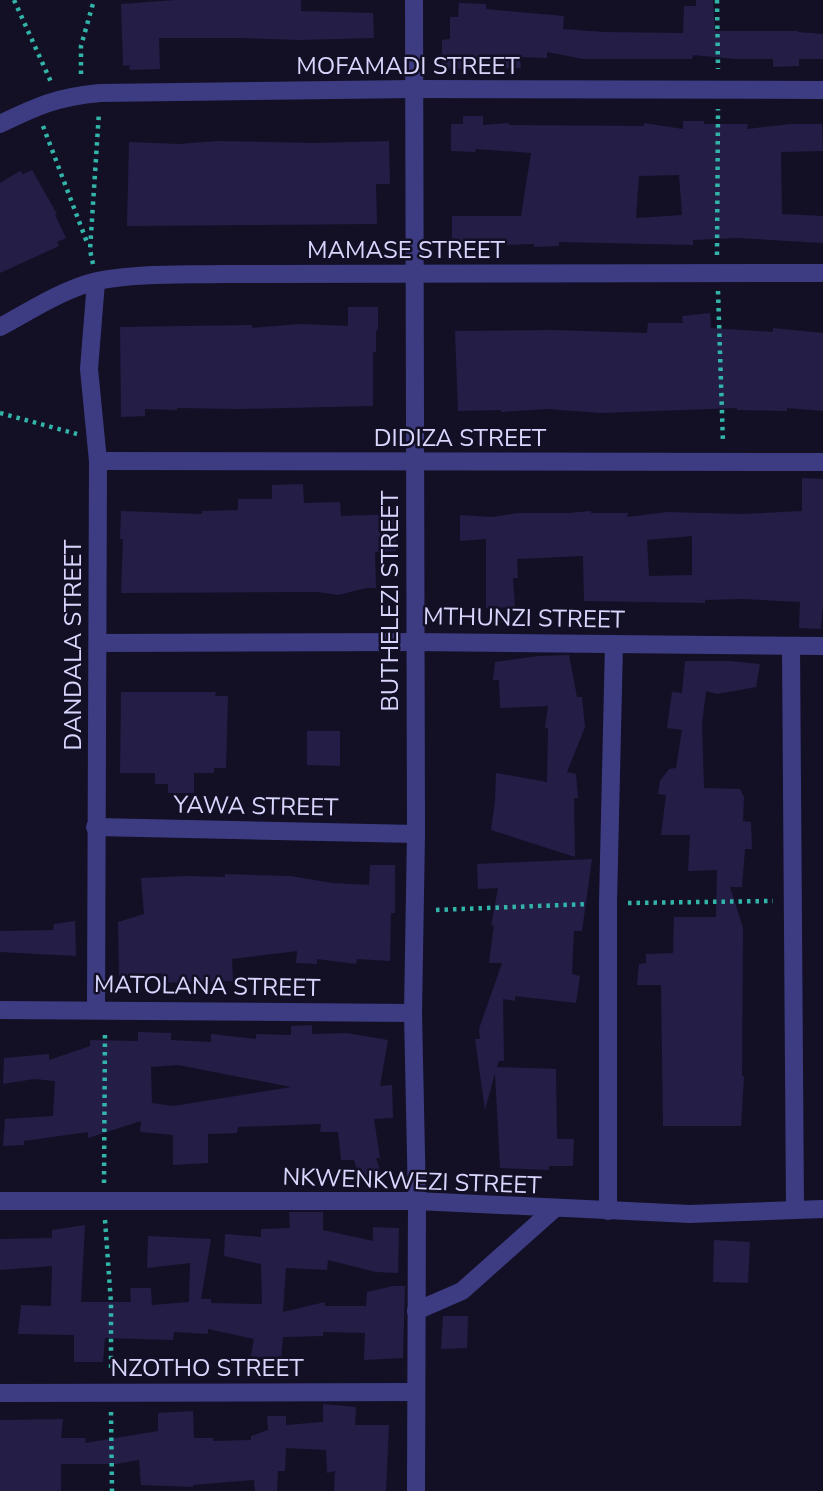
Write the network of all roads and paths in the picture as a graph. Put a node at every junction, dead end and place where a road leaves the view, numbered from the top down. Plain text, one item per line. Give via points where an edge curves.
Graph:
1 (14, 0) edge
2 (94, 0) edge
3 (414, 0) edge
4 (717, 0) edge
5 (413, 89) junction
6 (719, 90) junction
7 (823, 90) edge
8 (91, 94) junction
9 (59, 98) junction
10 (35, 106) junction
11 (0, 124) edge
12 (90, 250) junction
13 (717, 272) junction
14 (823, 273) edge
15 (413, 275) junction
16 (96, 282) junction
17 (0, 327) edge
18 (0, 413) edge
19 (97, 439) junction
20 (98, 461) junction
21 (723, 461) junction
22 (823, 462) edge
23 (414, 463) junction
24 (415, 642) junction
25 (98, 643) junction
26 (614, 644) junction
27 (791, 646) junction
28 (823, 646) edge
29 (95, 827) junction
30 (416, 834) junction
31 (101, 1009) junction
32 (0, 1010) edge
33 (413, 1013) junction
34 (0, 1201) edge
35 (103, 1201) junction
36 (416, 1201) junction
37 (554, 1209) junction
38 (795, 1209) junction
39 (823, 1209) edge
40 (608, 1211) junction
41 (416, 1311) junction
42 (414, 1392) junction
43 (0, 1393) edge
44 (111, 1393) junction
45 (112, 1491) edge
46 (416, 1491) edge

1 - 9 path
2 - 8 path via 81,46
3 - 5 street, BUTHELEZI STREET
4 - 6 path
5 - 6 street, MOFAMADI STREET
5 - 8 street, MOFAMADI STREET
5 - 15 street, BUTHELEZI STREET
6 - 7 street, MOFAMADI STREET
6 - 13 path
8 - 9 street, MOFAMADI STREET
8 - 12 path
9 - 10 street, MOFAMADI STREET
10 - 11 street, MOFAMADI STREET
10 - 12 path
12 - 16 path
13 - 14 street, MAMASE STREET
13 - 15 street, MAMASE STREET
13 - 21 path
15 - 16 street, MAMASE STREET via 222,274
15 - 23 street, BUTHELEZI STREET
16 - 17 street, MAMASE STREET
16 - 19 street, DANDALA STREET via 89,369
18 - 19 path
19 - 20 street, DANDALA STREET
20 - 23 street, DIDIZA STREET
20 - 25 street, DANDALA STREET
21 - 22 street, DIDIZA STREET
21 - 23 street, DIDIZA STREET
23 - 24 street, BUTHELEZI STREET
24 - 25 street, MTHUNZI STREET
24 - 26 street, MTHUNZI STREET
24 - 30 street, BUTHELEZI STREET
25 - 29 street, DANDALA STREET
26 - 27 street, MTHUNZI STREET
26 - 40 street
27 - 28 street, MTHUNZI STREET
27 - 38 street
29 - 30 street, YAWA STREET
29 - 31 street, DANDALA STREET
30 - 33 street, BUTHELEZI STREET
31 - 32 street, MATOLANA STREET
31 - 33 street, MATOLANA STREET
31 - 35 path
33 - 36 street, BUTHELEZI STREET
34 - 35 street, NKWENKWEZI STREET
35 - 36 street, NKWENKWEZI STREET
35 - 44 path via 111,1303
36 - 37 street, NKWENKWEZI STREET
36 - 41 street, BUTHELEZI STREET
37 - 40 street, NKWENKWEZI STREET
37 - 41 street via 462,1291
38 - 39 street, NKWENKWEZI STREET
38 - 40 street, NKWENKWEZI STREET via 690,1214
41 - 42 street, BUTHELEZI STREET
42 - 44 street, NZOTHO STREET
42 - 46 street, BUTHELEZI STREET
43 - 44 street, NZOTHO STREET
44 - 45 path

